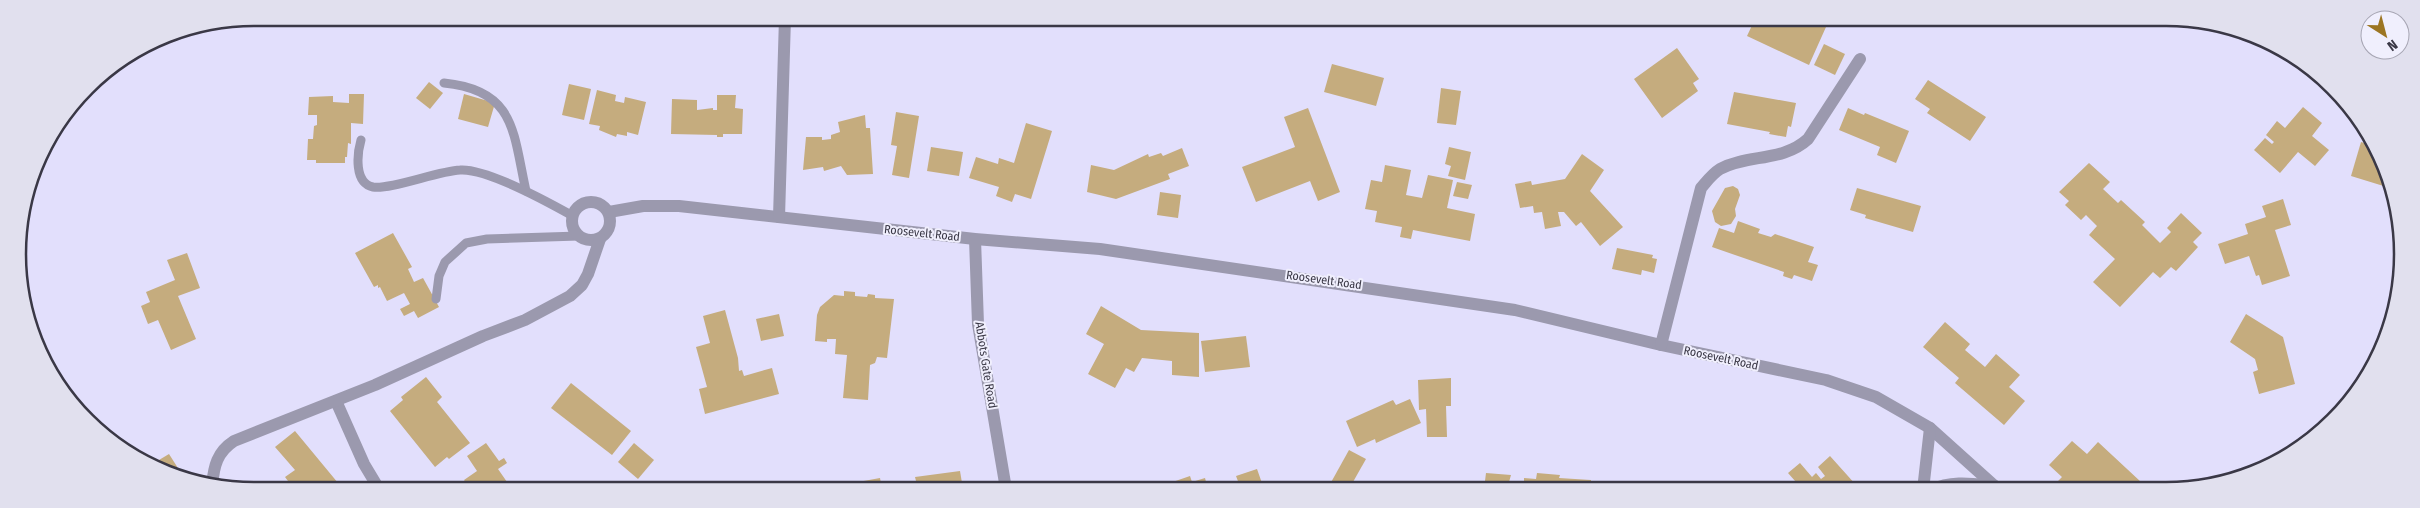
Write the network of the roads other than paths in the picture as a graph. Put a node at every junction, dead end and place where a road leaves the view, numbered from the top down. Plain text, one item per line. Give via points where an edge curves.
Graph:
1 (785, 26) edge
2 (1860, 59) dead end
3 (444, 83) dead end
4 (361, 140) dead end
5 (526, 191) junction
6 (609, 212) junction
7 (572, 216) junction
8 (779, 217) junction
9 (579, 236) junction
10 (600, 238) junction
11 (976, 239) junction
12 (436, 299) dead end
13 (1661, 345) junction
14 (336, 401) junction
15 (1930, 428) junction
16 (213, 478) edge
17 (375, 482) edge
18 (1005, 482) edge
19 (1925, 482) edge
20 (1990, 482) edge

1 - 8 street
2 - 13 street via 1808,139 1800,146 1722,168 1701,188
3 - 5 lane via 482,93 503,108 513,134
4 - 5 lane via 360,175 373,187 461,170 482,174
5 - 7 lane
6 - 7 street via 604,206 589,202 582,204
6 - 8 street, Roosevelt Road via 643,206 679,206
6 - 10 street via 610,227
7 - 9 street via 574,230
8 - 11 street, Roosevelt Road
9 - 10 street via 593,241
9 - 12 lane via 487,239 466,243 445,262 439,276
10 - 14 street via 582,286 570,296 525,320
11 - 13 street, Roosevelt Road via 1100,249 1425,295 1515,310
11 - 18 street, Abbots Gate Road via 978,324
13 - 15 street, Roosevelt Road via 1844,386 1876,397
14 - 16 street via 224,447 215,464
14 - 17 street
15 - 19 street
15 - 20 street, Roosevelt Road

